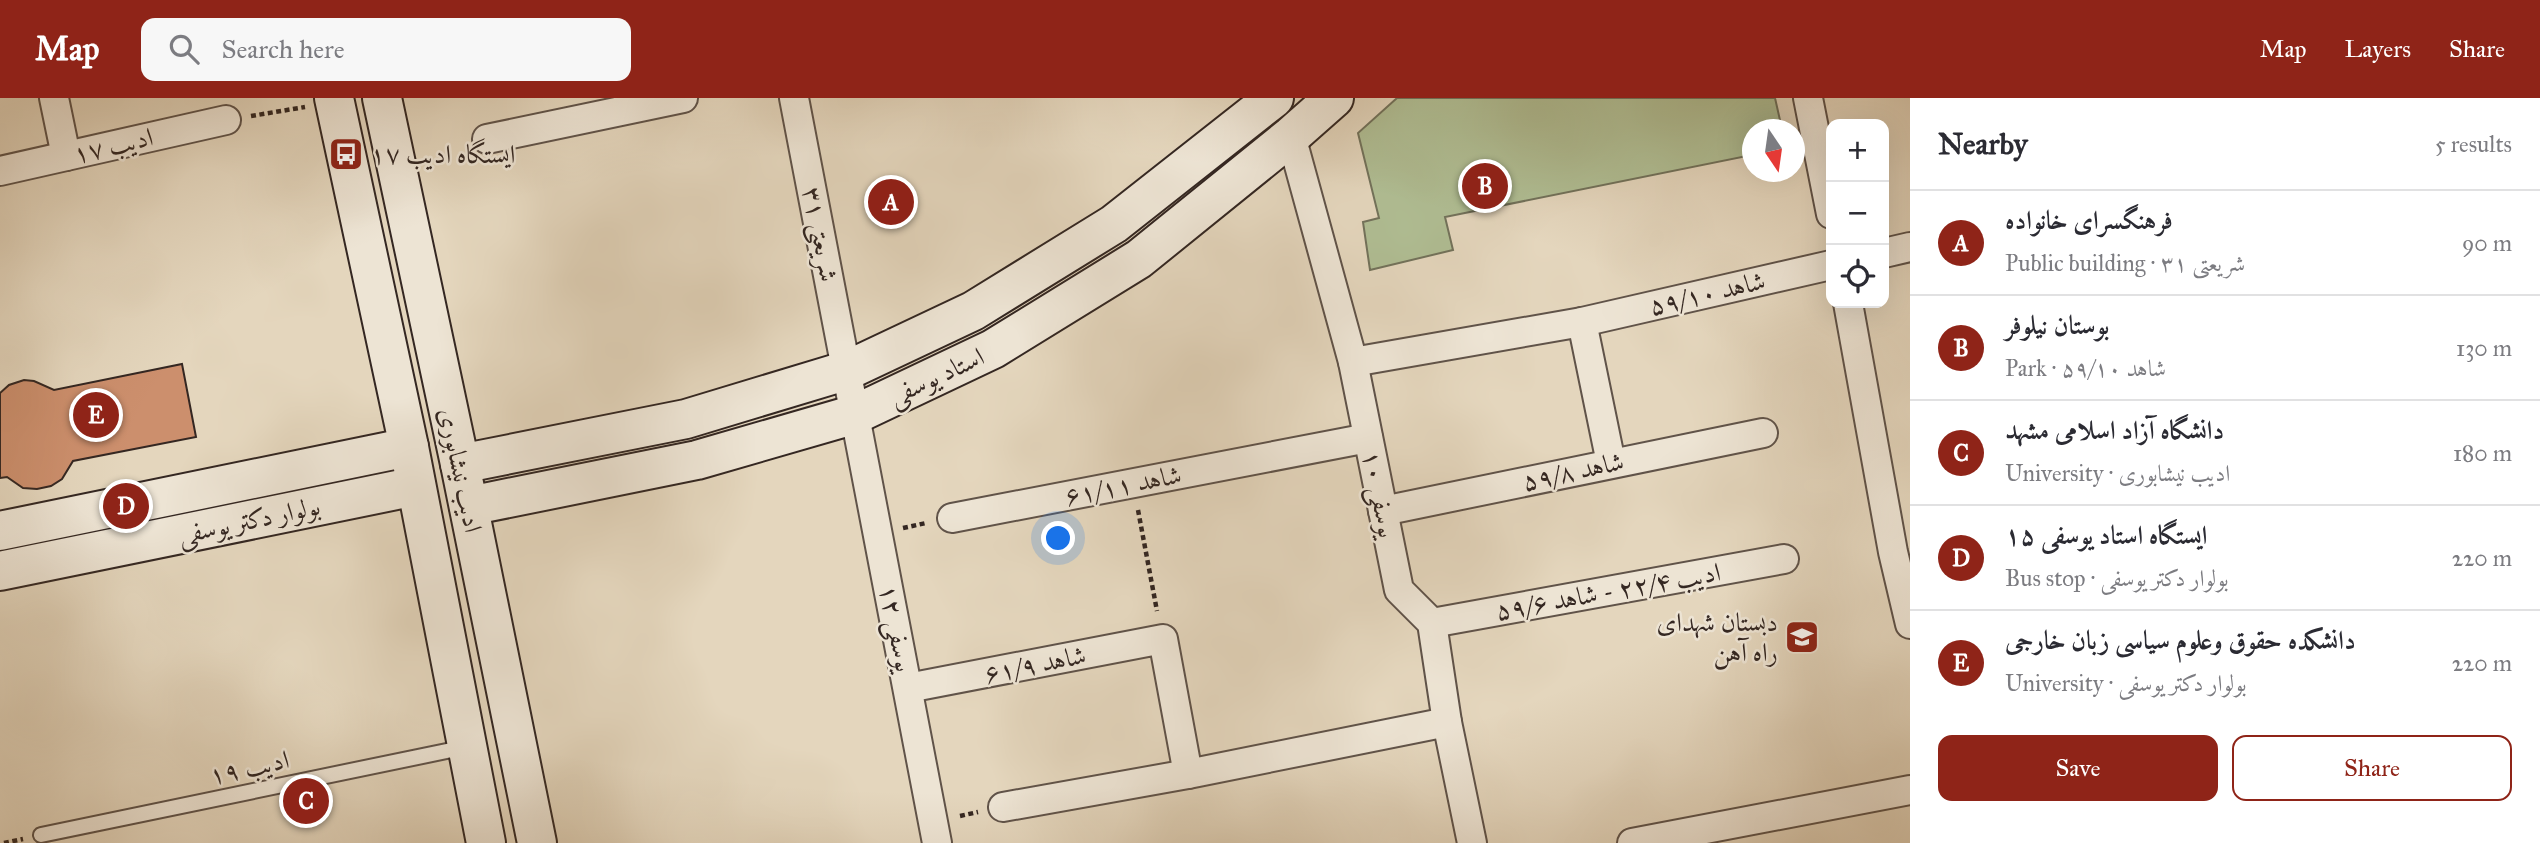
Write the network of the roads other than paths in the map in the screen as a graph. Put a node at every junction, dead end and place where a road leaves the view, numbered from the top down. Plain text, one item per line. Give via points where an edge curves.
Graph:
1 (54, 98) edge
2 (382, 98) edge
3 (683, 98) edge
4 (794, 98) edge
5 (1334, 98) edge
6 (1808, 98) edge
7 (335, 100) edge
8 (1267, 100) edge
9 (226, 120) road end
10 (1291, 136) junction
11 (487, 139) dead end
12 (66, 156) junction
13 (0, 171) edge
14 (1826, 189) edge
15 (1910, 247) edge
16 (1889, 252) edge
17 (1826, 266) edge
18 (1849, 308) edge
19 (1582, 322) junction
20 (1353, 362) junction
21 (848, 370) junction
22 (856, 414) junction
23 (1763, 433) dead end
24 (1368, 438) junction
25 (409, 447) junction
26 (1611, 463) junction
27 (460, 464) junction
28 (416, 486) junction
29 (468, 506) junction
30 (1382, 511) junction
31 (952, 518) road end
32 (0, 531) edge
33 (1902, 550) edge
34 (1784, 559) dead end
35 (0, 571) edge
36 (1432, 623) junction
37 (1910, 624) edge
38 (908, 688) junction
39 (1447, 722) junction
40 (467, 747) junction
41 (1188, 774) junction
42 (1910, 790) edge
43 (1003, 807) road end
44 (935, 832) edge
45 (41, 835) dead end
46 (486, 843) edge
47 (537, 843) edge
48 (1472, 843) edge
49 (1632, 843) edge

1 - 12 street
2 - 27 street, ادیب نیشابوری
3 - 11 street
4 - 21 street, شریعتی ۳۱
5 - 10 street, استاد یوسفی
6 - 14 street
7 - 25 street, ادیب نیشابوری
8 - 21 street, استاد یوسفی via 1114,224 972,311
9 - 12 street, ادیب ۱۷
10 - 20 street, یوسفی ۱۰
10 - 22 street, استاد یوسفی via 1139,259 993,349
12 - 13 street, ادیب ۱۷
15 - 16 street
17 - 19 street, شاهد ۵۹/‍۱۰
18 - 33 street
19 - 20 street, شاهد ۵۹/‍۱۰
19 - 26 street
20 - 24 street, یوسفی ۱۰
21 - 22 street, شریعتی ۳۱
21 - 27 street, استاد یوسفی via 686,419
22 - 29 street, استاد یوسفی via 696,460
22 - 38 street, یوسفی ۱۲
23 - 26 street, شاهد ۵۹/۸
24 - 30 street, یوسفی ۱۰
24 - 31 street, شاهد ۶۱/۱۱
25 - 28 street, ادیب نیشابوری
25 - 32 street, بولوار دکتر یوسفی
26 - 30 street, شاهد ۵۹/۸
27 - 29 street, ادیب نیشابوری
28 - 35 street, بولوار دکتر یوسفی
28 - 40 street, ادیب نیشابوری
29 - 47 street, ادیب نیشابوری
30 - 36 street, یوسفی ۱۰ via 1399,590
33 - 37 street
34 - 36 street, ادیب ۲۲/۴ - شاهد ۵۹/۶
36 - 39 street
38 - 41 street, شاهد ۶۱/۹ via 1163,639
38 - 44 street, یوسفی ۱۲
39 - 41 street
39 - 48 street
40 - 45 lane, ادیب ۱۹
40 - 46 street, ادیب نیشابوری
41 - 43 street
42 - 49 street

